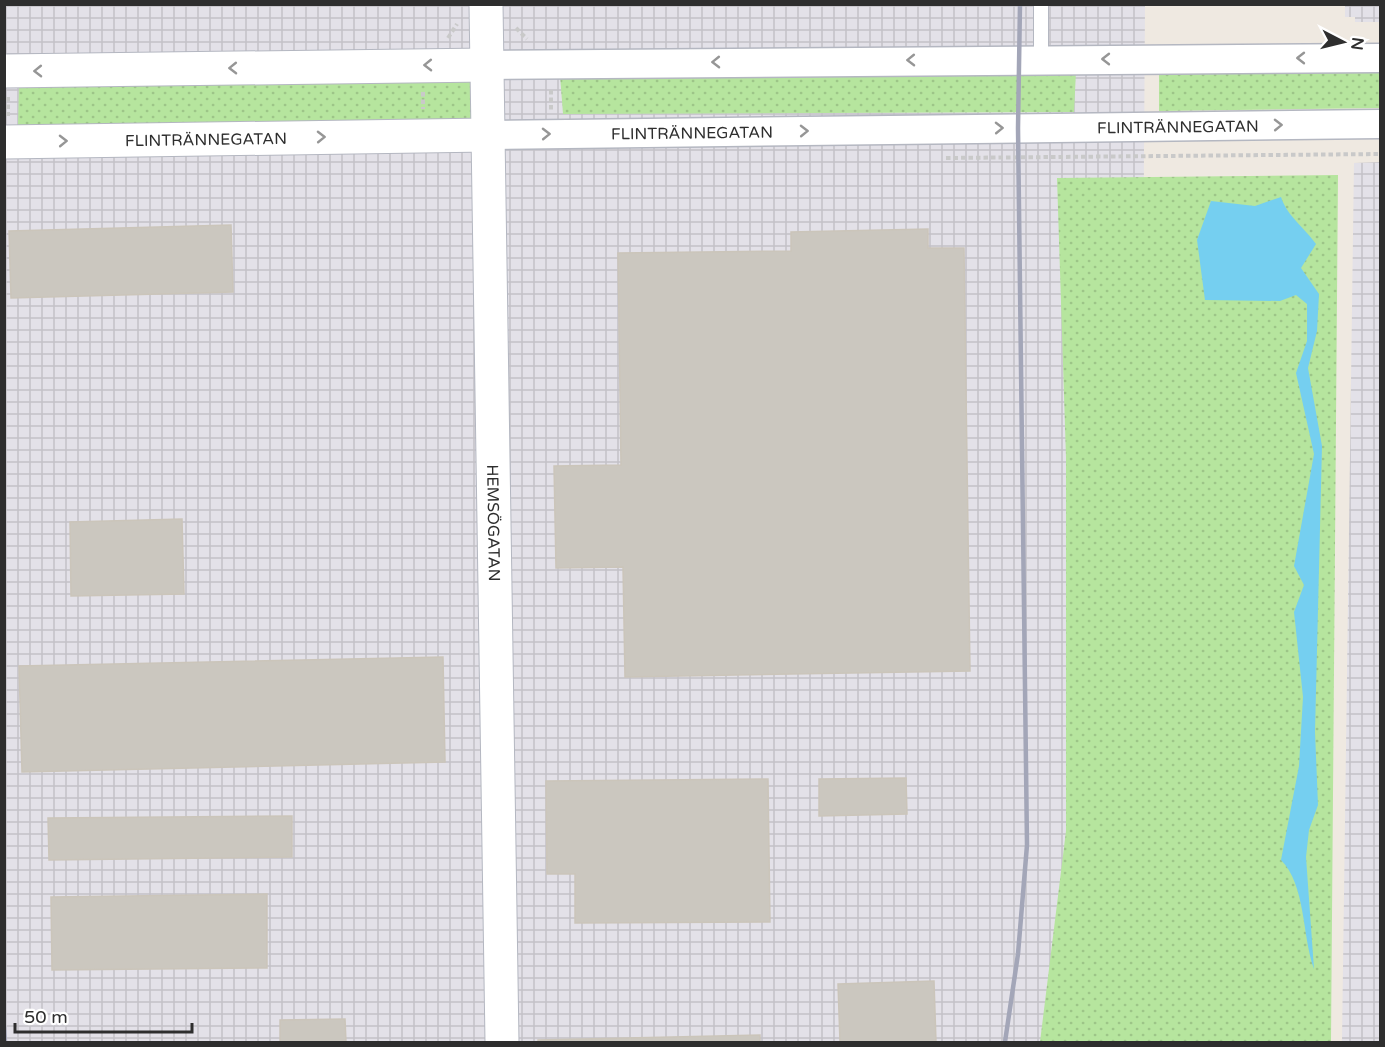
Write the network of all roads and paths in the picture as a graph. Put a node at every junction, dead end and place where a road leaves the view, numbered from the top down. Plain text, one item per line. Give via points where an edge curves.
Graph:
1 (1041, 4) edge
2 (473, 12) edge
3 (433, 54) junction
4 (1380, 58) edge
5 (1041, 60) junction
6 (550, 64) junction
7 (487, 65) junction
8 (6, 71) edge
9 (1380, 124) edge
10 (552, 134) junction
11 (423, 135) junction
12 (488, 135) junction
13 (6, 142) edge
14 (502, 1042) edge

1 - 5 lane
2 - 3 path
2 - 7 street, HEMSÖGATAN
7 -> 3 street
3 -> 8 street
3 - 11 path
4 -> 5 street
5 -> 6 street
6 - 7 street
6 - 10 path
7 - 12 street, HEMSÖGATAN
8 - 13 path
10 -> 9 street, FLINTRÄNNEGATAN
12 -> 10 street, FLINTRÄNNEGATAN
11 - 12 street, FLINTRÄNNEGATAN
13 -> 11 street, FLINTRÄNNEGATAN
12 - 14 street, HEMSÖGATAN

